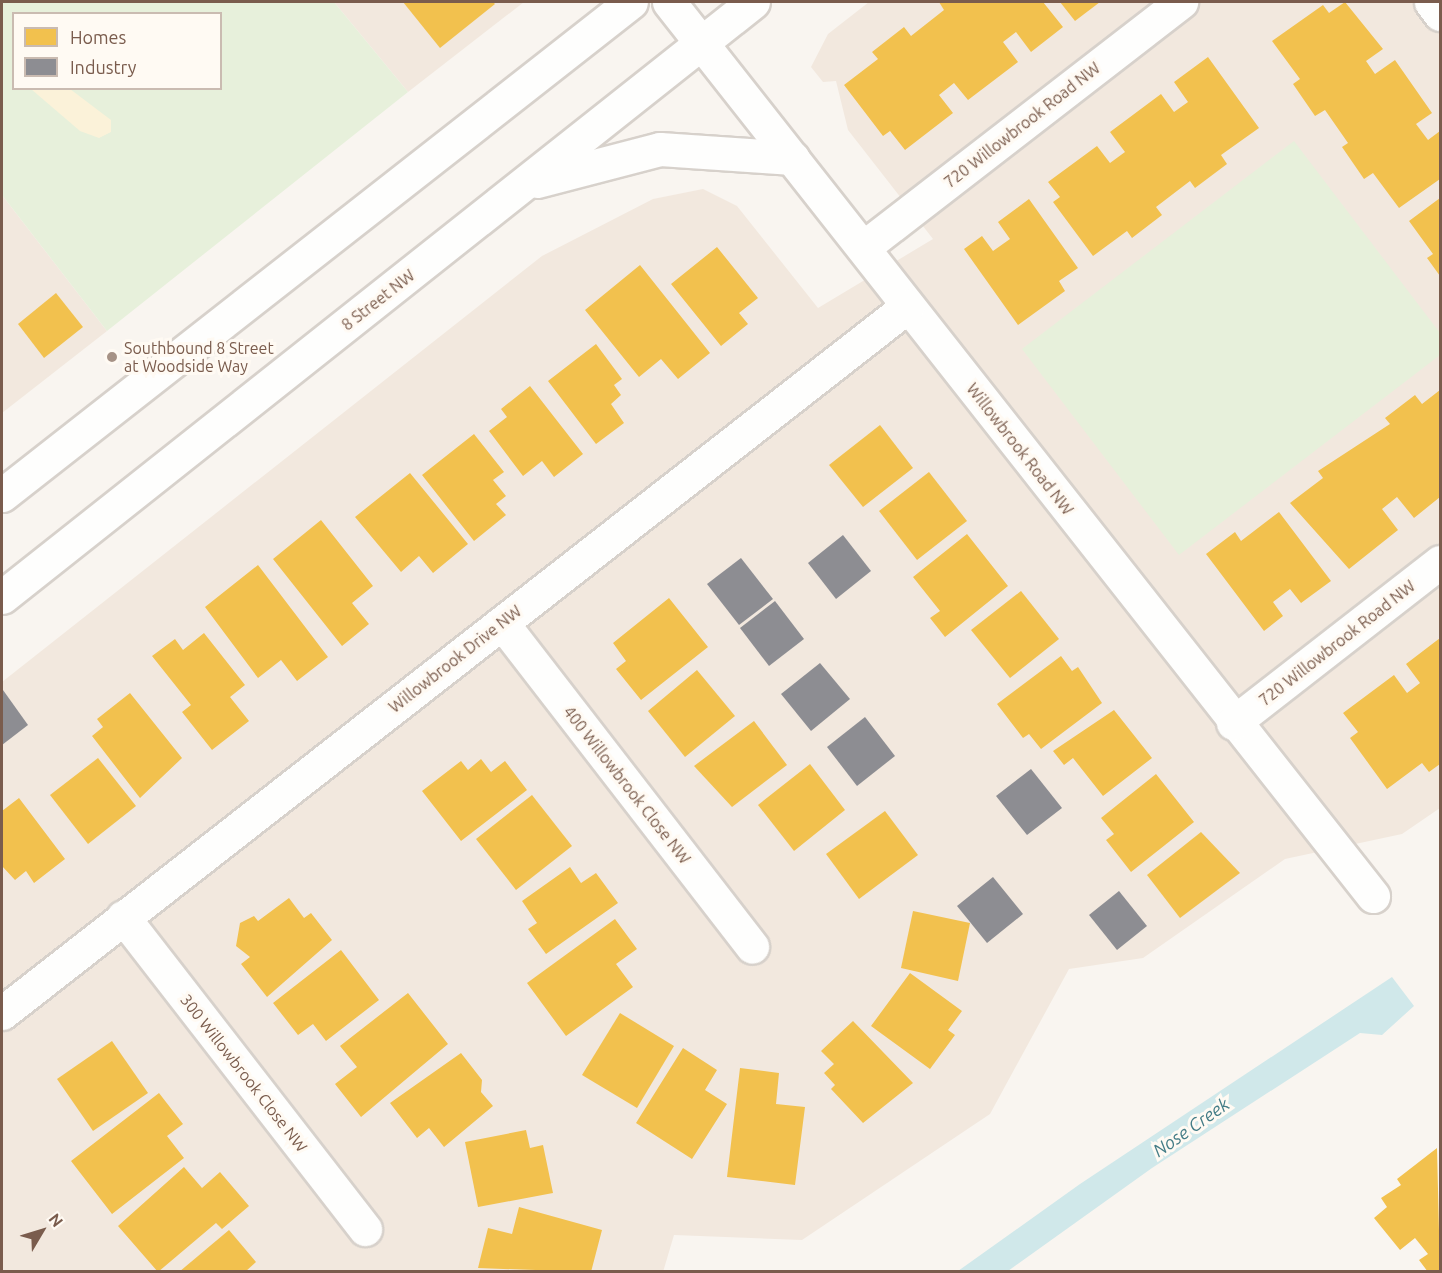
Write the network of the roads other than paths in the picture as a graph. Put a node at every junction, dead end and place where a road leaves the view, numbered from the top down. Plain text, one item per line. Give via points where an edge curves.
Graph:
1 (631, 2) edge
2 (669, 2) edge
3 (753, 2) edge
4 (1181, 2) edge
5 (1431, 2) edge
6 (1440, 14) edge
7 (701, 43) junction
8 (792, 158) junction
9 (524, 184) junction
10 (864, 248) junction
11 (908, 306) junction
12 (2, 495) edge
13 (1440, 562) edge
14 (2, 597) edge
15 (502, 622) junction
16 (1233, 723) junction
17 (1373, 896) dead end
18 (123, 917) junction
19 (752, 947) dead end
20 (2, 1013) edge
21 (365, 1229) dead end

1 - 12 street
2 - 7 street, Willowbrook Road NW
3 - 7 street, 8 Street NW
4 - 10 street, 720 Willowbrook Road NW
5 - 6 street
7 - 8 street, Willowbrook Road NW
7 - 9 street, 8 Street NW
8 - 9 street via 660,149
8 - 10 street, Willowbrook Road NW
9 - 14 street, 8 Street NW
10 - 11 street, Willowbrook Road NW
11 - 15 street, Willowbrook Drive NW
11 - 16 street, Willowbrook Road NW
13 - 16 street, 720 Willowbrook Road NW
15 - 18 street, Willowbrook Drive NW
15 - 19 street, 400 Willowbrook Close NW
16 - 17 street, Willowbrook Road NW
18 - 20 street, Willowbrook Drive NW
18 - 21 street, 300 Willowbrook Close NW

